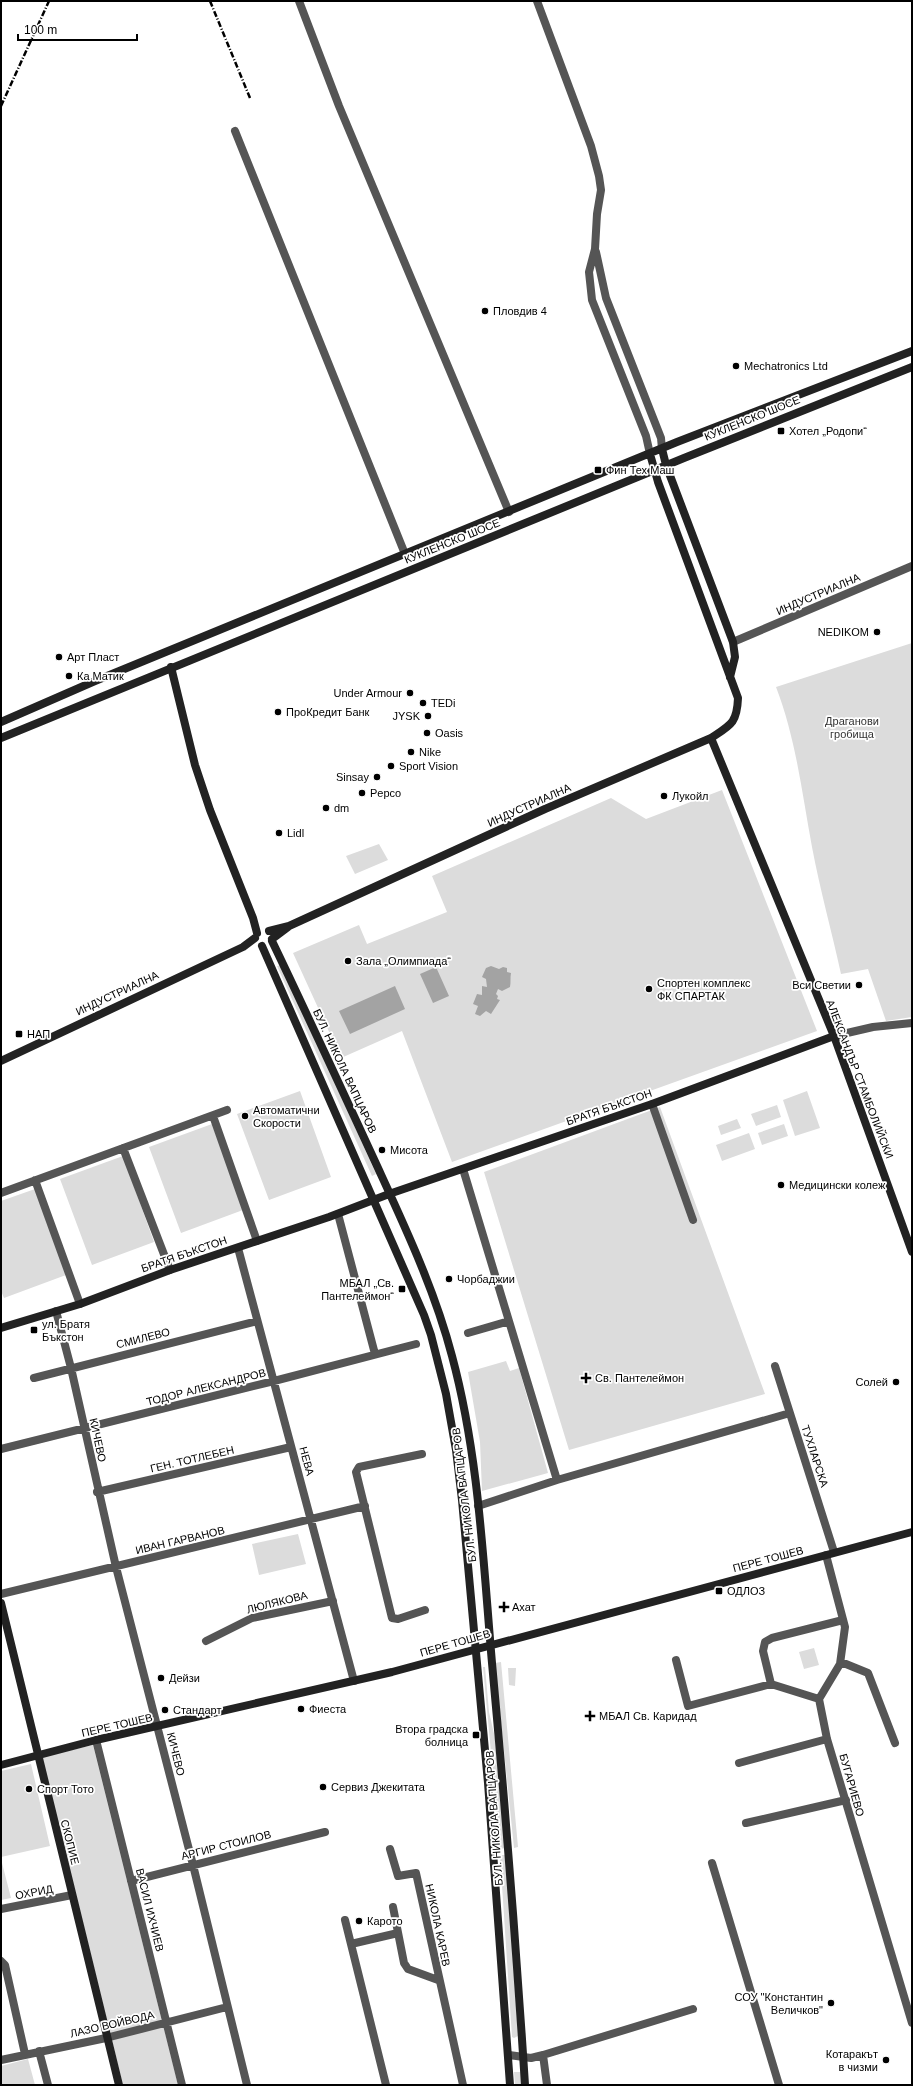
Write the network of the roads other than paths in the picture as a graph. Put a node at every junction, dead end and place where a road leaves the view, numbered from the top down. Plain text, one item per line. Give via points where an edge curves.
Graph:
1 (299, 1) edge
2 (537, 1) edge
3 (235, 130) dead end
4 (595, 249) junction
5 (912, 352) edge
6 (912, 367) edge
7 (662, 449) junction
8 (650, 454) junction
9 (666, 465) junction
10 (654, 470) junction
11 (509, 512) junction
12 (405, 554) junction
13 (912, 566) edge
14 (733, 642) junction
15 (171, 667) junction
16 (730, 677) junction
17 (1, 722) edge
18 (1, 738) edge
19 (711, 738) junction
20 (264, 938) junction
21 (912, 1023) edge
22 (834, 1036) junction
23 (1, 1061) edge
24 (652, 1104) junction
25 (227, 1110) dead end
26 (213, 1116) junction
27 (123, 1148) junction
28 (463, 1169) junction
29 (35, 1180) junction
30 (1, 1192) edge
31 (390, 1194) junction
32 (374, 1200) junction
33 (338, 1214) junction
34 (693, 1220) dead end
35 (257, 1241) junction
36 (238, 1248) junction
37 (912, 1252) edge
38 (170, 1270) junction
39 (80, 1304) junction
40 (56, 1311) junction
41 (509, 1320) junction
42 (257, 1321) junction
43 (1, 1328) edge
44 (468, 1333) dead end
45 (416, 1344) dead end
46 (375, 1354) junction
47 (775, 1366) dead end
48 (71, 1368) junction
49 (34, 1378) dead end
50 (274, 1381) junction
51 (790, 1413) junction
52 (85, 1429) junction
53 (292, 1447) junction
54 (1, 1449) edge
55 (422, 1454) dead end
56 (557, 1480) junction
57 (97, 1492) junction
58 (365, 1506) junction
59 (478, 1506) junction
60 (311, 1520) junction
61 (912, 1532) edge
62 (834, 1552) junction
63 (826, 1555) junction
64 (116, 1567) junction
65 (1, 1594) edge
66 (333, 1601) junction
67 (1, 1603) edge
68 (425, 1610) dead end
69 (843, 1620) junction
70 (206, 1641) dead end
71 (491, 1645) junction
72 (475, 1650) junction
73 (676, 1660) dead end
74 (840, 1662) junction
75 (354, 1681) junction
76 (771, 1684) junction
77 (818, 1699) junction
78 (158, 1726) junction
79 (827, 1739) junction
80 (96, 1740) junction
81 (894, 1743) dead end
82 (38, 1756) junction
83 (739, 1764) dead end
84 (1, 1765) edge
85 (846, 1800) junction
86 (746, 1823) dead end
87 (325, 1832) dead end
88 (390, 1849) dead end
89 (712, 1862) dead end
90 (193, 1865) junction
91 (131, 1881) junction
92 (72, 1895) junction
93 (393, 1907) dead end
94 (1, 1910) edge
95 (345, 1920) dead end
96 (398, 1933) junction
97 (351, 1944) junction
98 (1, 1960) edge
99 (438, 1980) junction
100 (228, 2007) junction
101 (694, 2009) dead end
102 (166, 2022) junction
103 (912, 2024) edge
104 (106, 2038) junction
105 (39, 2051) junction
106 (25, 2054) junction
107 (509, 2055) junction
108 (543, 2055) junction
109 (523, 2057) junction
110 (1, 2060) edge
111 (48, 2085) edge
112 (119, 2085) edge
113 (182, 2085) edge
114 (246, 2085) edge
115 (386, 2085) edge
116 (463, 2085) edge
117 (510, 2085) edge
118 (525, 2085) edge
119 (547, 2085) edge
120 (779, 2085) edge

1 - 11 street via 339,106
2 - 4 street via 600,176
3 - 12 street
4 - 7 street via 606,298 661,438
4 - 8 street via 589,272 592,300 646,436
5 - 7 street, КУКЛЕНСКО ШОСЕ
6 - 9 street, КУКЛЕНСКО ШОСЕ
7 - 8 street, КУКЛЕНСКО ШОСЕ
7 - 9 street
8 - 10 street, ИНДУСТРИАЛНА
8 - 11 street, КУКЛЕНСКО ШОСЕ
9 - 10 street, КУКЛЕНСКО ШОСЕ
9 - 14 street
10 - 15 street, КУКЛЕНСКО ШОСЕ
10 - 16 street, ИНДУСТРИАЛНА
11 - 12 street, КУКЛЕНСКО ШОСЕ
12 - 17 street, КУКЛЕНСКО ШОСЕ
13 - 14 street, ИНДУСТРИАЛНА
14 - 16 street via 735,657
15 - 18 street, КУКЛЕНСКО ШОСЕ
15 - 20 street, БУЛ. НИКОЛА ВАПЦАРОВ via 195,765 210,810
16 - 19 street, ИНДУСТРИАЛНА via 738,698 737,713 732,725
19 - 20 street, ИНДУСТРИАЛНА via 545,810
19 - 22 street, АЛЕКСАНДЪР СТАМБОЛИЙСКИ
20 - 23 street, ИНДУСТРИАЛНА
20 - 31 street, БУЛ. НИКОЛА ВАПЦАРОВ via 334,1071
20 - 32 street, БУЛ. НИКОЛА ВАПЦАРОВ
21 - 22 street via 872,1027
22 - 24 street, БРАТЯ БЪКСТОН
22 - 37 street, АЛЕКСАНДЪР СТАМБОЛИЙСКИ
24 - 28 street, БРАТЯ БЪКСТОН
24 - 34 street
25 - 26 street
26 - 27 street
26 - 35 street
27 - 29 street
27 - 38 street
28 - 31 street, БРАТЯ БЪКСТОН
28 - 41 street
29 - 30 street
29 - 39 street
31 - 32 street, БРАТЯ БЪКСТОН
31 - 59 street, БУЛ. НИКОЛА ВАПЦАРОВ via 433,1295 452,1354 468,1426
32 - 33 street, БРАТЯ БЪКСТОН
32 - 72 street, БУЛ. НИКОЛА ВАПЦАРОВ via 426,1322 446,1394 471,1581
33 - 35 street, БРАТЯ БЪКСТОН
33 - 46 street
35 - 36 street, БРАТЯ БЪКСТОН
36 - 38 street, БРАТЯ БЪКСТОН
36 - 42 street, НЕВА
38 - 39 street, БРАТЯ БЪКСТОН
39 - 40 street, БРАТЯ БЪКСТОН
40 - 43 street, БРАТЯ БЪКСТОН
40 - 48 street, КИЧЕВО
41 - 44 street
41 - 56 street
42 - 48 street, СМИЛЕВО
42 - 50 street, НЕВА
45 - 46 street, ТОДОР АЛЕКСАНДРОВ
46 - 50 street, ТОДОР АЛЕКСАНДРОВ
47 - 51 street, ТУХЛАРСКА
48 - 49 street, СМИЛЕВО
48 - 52 street, КИЧЕВО
50 - 52 street, ТОДОР АЛЕКСАНДРОВ
50 - 53 street, НЕВА
51 - 56 street
51 - 62 street, ТУХЛАРСКА
52 - 54 street, ТОДОР АЛЕКСАНДРОВ
52 - 57 street, КИЧЕВО
53 - 57 street, ГЕН. ТОТЛЕБЕН
53 - 60 street, НЕВА
55 - 58 street via 359,1467 356,1472
56 - 59 street
57 - 64 street, КИЧЕВО
58 - 60 street, ИВАН ГАРВАНОВ
58 - 68 street via 392,1618 398,1619
59 - 71 street, БУЛ. НИКОЛА ВАПЦАРОВ
60 - 64 street, ИВАН ГАРВАНОВ
60 - 66 street, НЕВА
61 - 62 street, ПЕРЕ ТОШЕВ
62 - 63 street, ПЕРЕ ТОШЕВ
63 - 69 street
63 - 71 street, ПЕРЕ ТОШЕВ
64 - 65 street, ИВАН ГАРВАНОВ
64 - 78 street, КИЧЕВО
66 - 70 street, ЛЮЛЯКОВА via 252,1618
66 - 75 street, НЕВА
67 - 82 street, СКОПИЕ
69 - 74 street via 845,1627
69 - 76 street via 765,1642 764,1651
71 - 72 street, ПЕРЕ ТОШЕВ
71 - 109 street, БУЛ. НИКОЛА ВАПЦАРОВ
72 - 75 street, ПЕРЕ ТОШЕВ
72 - 107 street, БУЛ. НИКОЛА ВАПЦАРОВ
73 - 76 street via 688,1706
74 - 77 street
74 - 81 street via 868,1673
75 - 78 street, ПЕРЕ ТОШЕВ
76 - 77 street
77 - 79 street, БУГАРИЕВО
78 - 80 street, ПЕРЕ ТОШЕВ
78 - 90 street, КИЧЕВО
79 - 83 street
79 - 85 street, БУГАРИЕВО
80 - 82 street, ПЕРЕ ТОШЕВ
80 - 91 street, ВАСИЛ ИХЧИЕВ
82 - 84 street, ПЕРЕ ТОШЕВ
82 - 92 street, СКОПИЕ
85 - 86 street
85 - 103 street, БУГАРИЕВО
87 - 90 street, АРГИР СТОИЛОВ
88 - 99 street, НИКОЛА КАРЕВ via 398,1876 416,1873
89 - 120 street
90 - 91 street, АРГИР СТОИЛОВ
90 - 100 street, КИЧЕВО
91 - 102 street, ВАСИЛ ИХЧИЕВ
92 - 94 street, ОХРИД
92 - 104 street, СКОПИЕ
93 - 96 street, НИКОЛА КАРЕВ
95 - 97 street
96 - 97 street
96 - 99 street, НИКОЛА КАРЕВ via 404,1963 408,1969
97 - 115 street
98 - 106 street via 5,1965
99 - 116 street, НИКОЛА КАРЕВ
100 - 102 street, ЛАЗО ВОЙВОДА
100 - 114 street, КИЧЕВО
101 - 108 street
102 - 104 street, ЛАЗО ВОЙВОДА
102 - 113 street, ВАСИЛ ИХЧИЕВ
104 - 105 street, ЛАЗО ВОЙВОДА
104 - 112 street, СКОПИЕ
105 - 106 street, ЛАЗО ВОЙВОДА
105 - 111 street
106 - 110 street, ЛАЗО ВОЙВОДА
107 - 109 street
107 - 117 street, БУЛ. НИКОЛА ВАПЦАРОВ
108 - 109 street
108 - 119 street
109 - 118 street, БУЛ. НИКОЛА ВАПЦАРОВ

